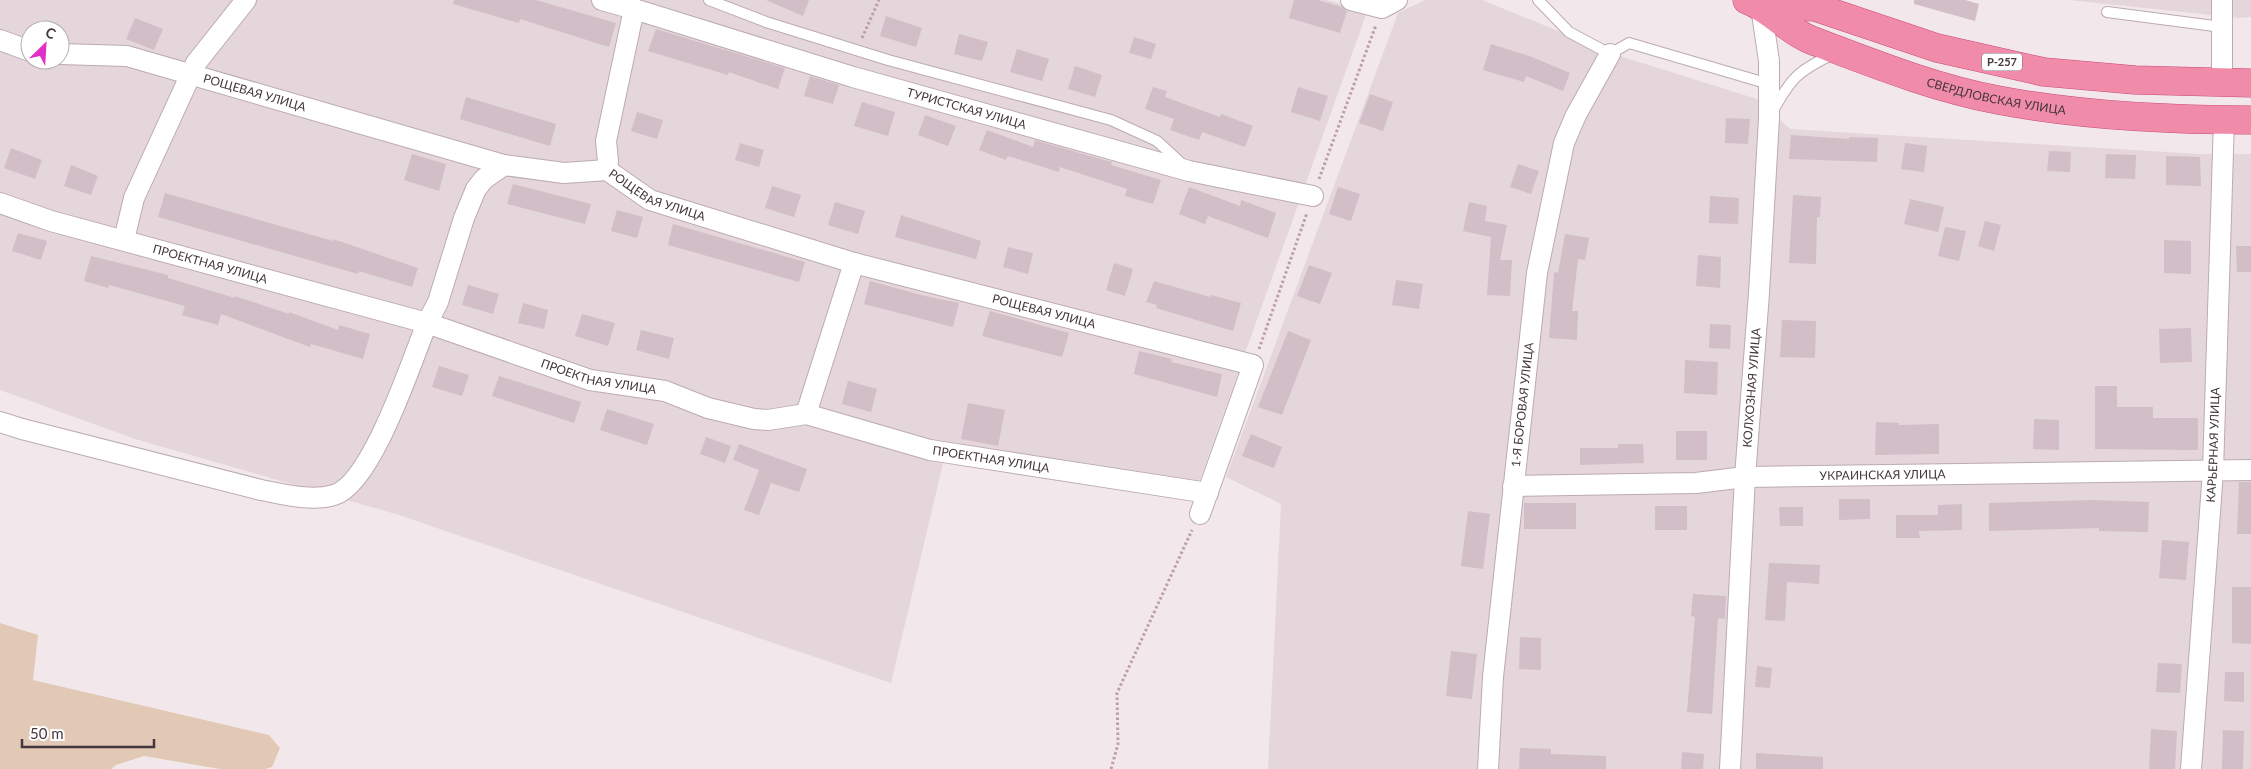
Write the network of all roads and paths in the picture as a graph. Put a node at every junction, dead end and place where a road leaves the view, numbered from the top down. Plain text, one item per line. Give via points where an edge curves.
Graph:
1 (246, 0) edge
2 (602, 0) edge
3 (709, 0) edge
4 (1351, 0) edge
5 (1538, 0) edge
6 (2222, 0) edge
7 (1756, 2) edge
8 (631, 4) edge
9 (1390, 4) edge
10 (2107, 12) dead end
11 (2222, 27) junction
12 (0, 40) edge
13 (20, 48) edge
14 (1840, 50) junction
15 (70, 54) edge
16 (1610, 54) junction
17 (191, 76) junction
18 (2222, 83) junction
19 (2251, 83) edge
20 (1769, 84) junction
21 (1769, 118) junction
22 (2224, 120) junction
23 (2251, 120) edge
24 (504, 165) junction
25 (606, 170) junction
26 (1189, 171) junction
27 (1313, 196) dead end
28 (0, 203) edge
29 (124, 240) junction
30 (854, 263) junction
31 (427, 323) junction
32 (806, 414) junction
33 (0, 422) edge
34 (2251, 470) edge
35 (2213, 471) junction
36 (1745, 477) junction
37 (1513, 486) junction
38 (1208, 493) junction
39 (1200, 514) joint
40 (1111, 769) edge
41 (1488, 769) edge
42 (1730, 769) edge
43 (2191, 769) edge

1 - 17 street via 196,64
2 - 8 street, ТУРИСТСКАЯ УЛИЦА
3 - 26 lane via 766,22 888,60 1111,120 1157,141
4 - 9 street
5 - 16 lane via 1569,32
6 - 11 street
7 - 14 highway, СВЕРДЛОВСКАЯ УЛИЦА via 1808,39
7 - 18 highway, Р-257 via 1815,7 1937,48 2044,72
7 - 20 street, КОЛХОЗНАЯ УЛИЦА via 1769,61
8 - 25 street via 606,141
8 - 26 street, ТУРИСТСКАЯ УЛИЦА via 853,77
10 - 11 lane
11 - 18 street
12 - 13 street
14 - 21 lane via 1794,77
14 - 22 highway, СВЕРДЛОВСКАЯ УЛИЦА via 1914,78 1997,100 2076,112
15 - 17 street, РОЩЕВАЯ УЛИЦА via 127,56
16 - 20 lane via 1629,43
16 - 37 street, 1-Я БОРОВАЯ УЛИЦА via 1564,143 1537,273
17 - 24 street, РОЩЕВАЯ УЛИЦА
17 - 29 street via 134,198
18 - 19 highway, Р-257
20 - 21 street, КОЛХОЗНАЯ УЛИЦА
21 - 36 street, КОЛХОЗНАЯ УЛИЦА
22 - 23 highway, СВЕРДЛОВСКАЯ УЛИЦА
22 - 35 street, КАРЬЕРНАЯ УЛИЦА
24 - 25 street, РОЩЕВАЯ УЛИЦА via 564,173
24 - 31 street via 476,189 438,302
25 - 30 street, РОЩЕВАЯ УЛИЦА via 650,200
26 - 27 street, ТУРИСТСКАЯ УЛИЦА
28 - 29 street, ПРОЕКТНАЯ УЛИЦА via 51,221
29 - 31 street, ПРОЕКТНАЯ УЛИЦА
30 - 32 street
30 - 38 street, РОЩЕВАЯ УЛИЦА via 1253,365
31 - 32 street, ПРОЕКТНАЯ УЛИЦА via 590,380 665,391 708,408 754,419
31 - 33 street via 371,456 348,487 334,495 300,496 261,490
32 - 38 street, ПРОЕКТНАЯ УЛИЦА via 930,450
34 - 35 street, УКРАИНСКАЯ УЛИЦА
35 - 36 street, УКРАИНСКАЯ УЛИЦА
35 - 43 street, КАРЬЕРНАЯ УЛИЦА
36 - 37 street, УКРАИНСКАЯ УЛИЦА via 1696,483
36 - 42 street, КОЛХОЗНАЯ УЛИЦА
37 - 41 street, 1-Я БОРОВАЯ УЛИЦА via 1492,677
38 - 39 street
39 - 40 path via 1117,693 1118,744

